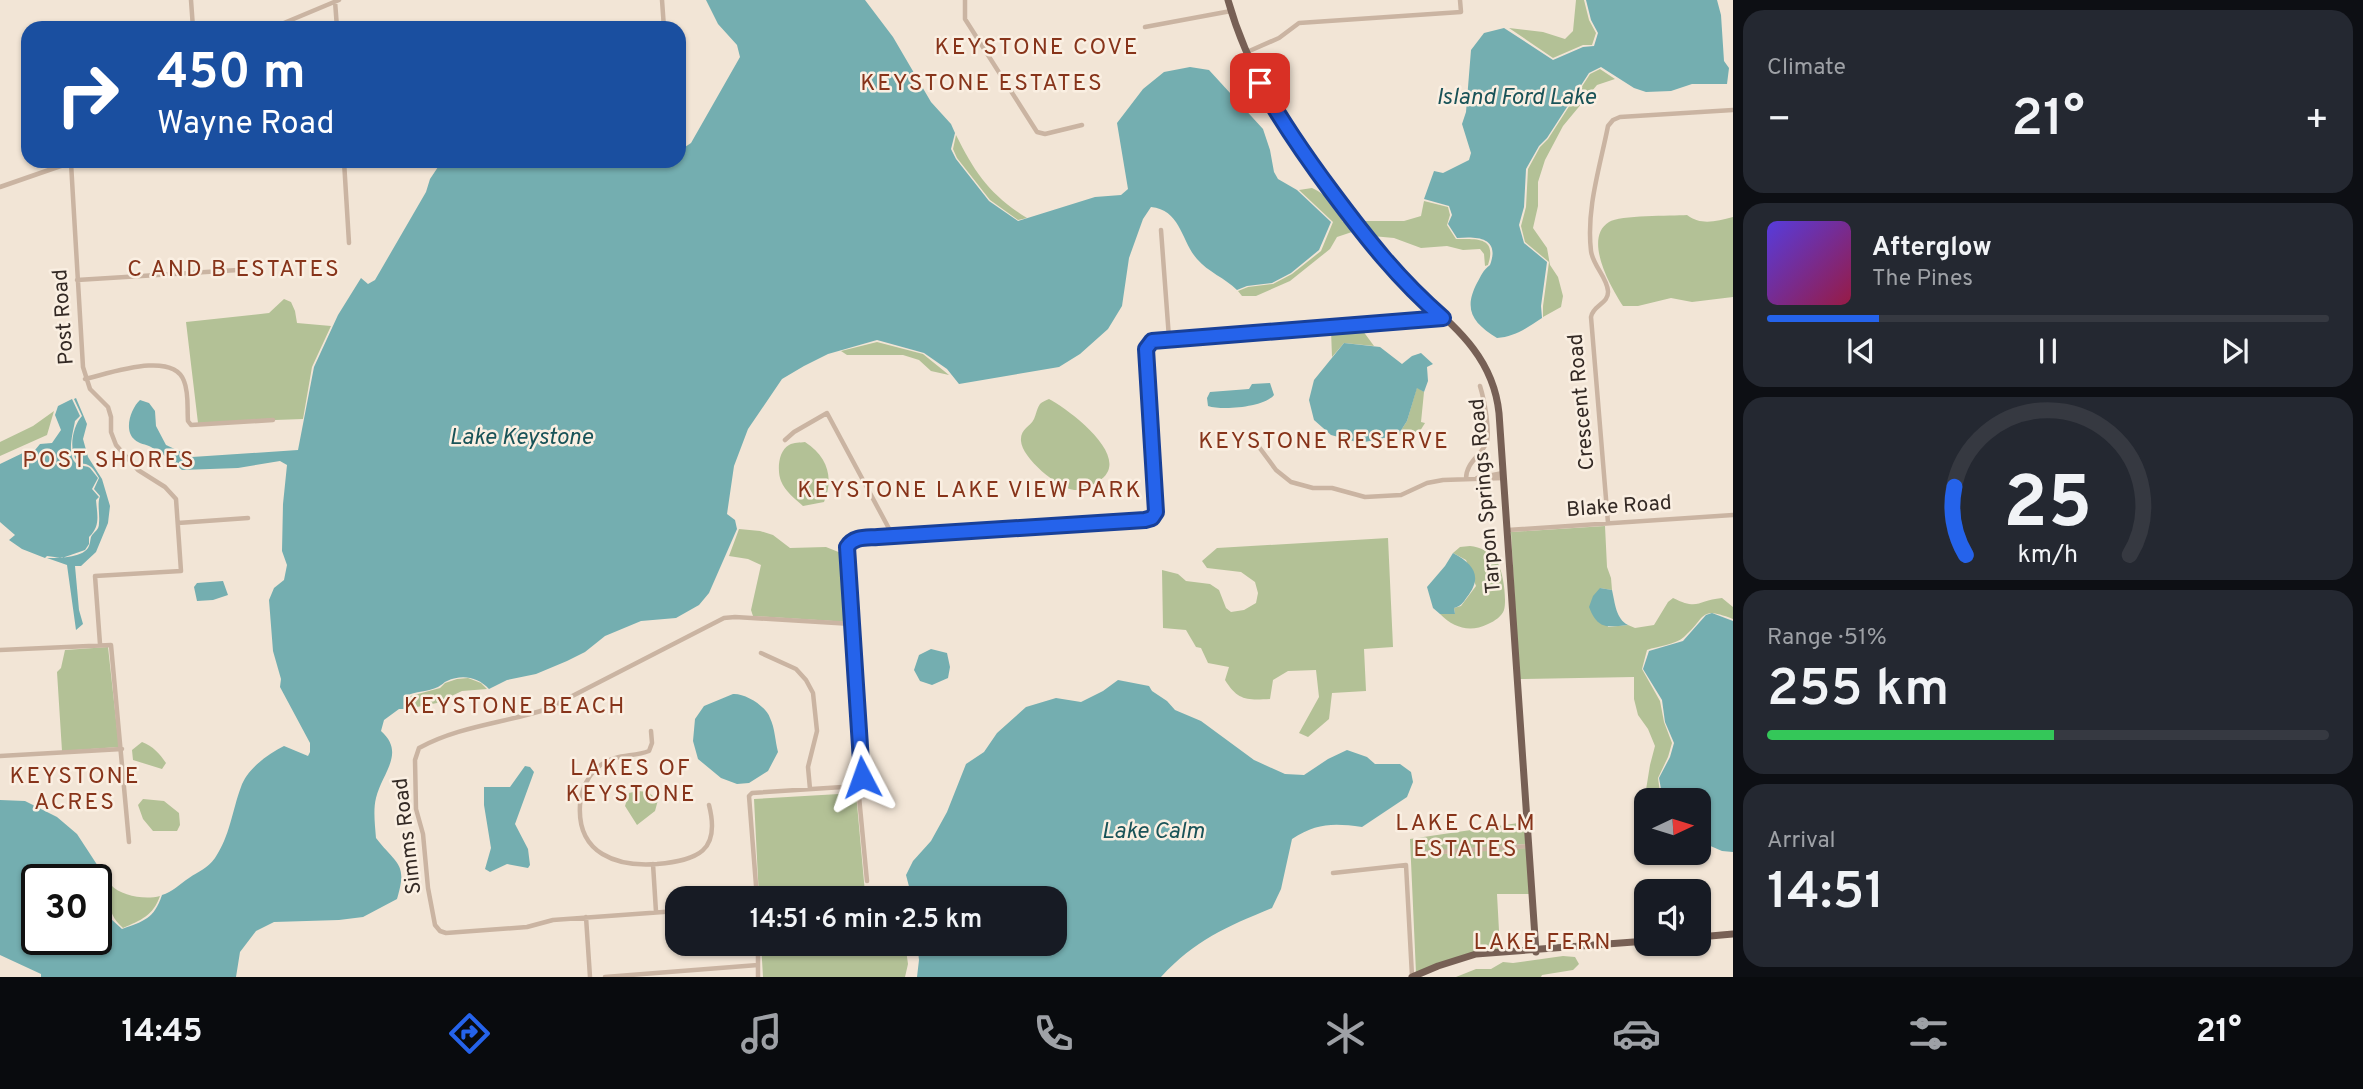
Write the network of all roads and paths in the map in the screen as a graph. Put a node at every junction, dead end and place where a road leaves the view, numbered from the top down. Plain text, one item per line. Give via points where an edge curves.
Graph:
1 (191, 0) edge
2 (662, 0) edge
3 (965, 0) edge
4 (1227, 0) edge
5 (1460, 0) edge
6 (337, 1) edge
7 (1231, 12) junction
8 (192, 21) edge
9 (289, 21) edge
10 (337, 21) edge
11 (664, 21) edge
12 (1145, 27) dead end
13 (1246, 53) junction
14 (1733, 110) edge
15 (1082, 125) dead end
16 (55, 168) edge
17 (73, 168) edge
18 (344, 168) edge
19 (0, 187) edge
20 (1161, 230) dead end
21 (349, 243) dead end
22 (238, 270) dead end
23 (77, 280) junction
24 (1443, 318) junction
25 (1169, 338) junction
26 (85, 379) junction
27 (1480, 386) dead end
28 (273, 420) dead end
29 (785, 440) dead end
30 (1259, 447) dead end
31 (1503, 476) junction
32 (1466, 479) junction
33 (1733, 515) edge
34 (248, 518) dead end
35 (178, 523) junction
36 (1608, 523) junction
37 (1507, 530) junction
38 (894, 536) junction
39 (852, 624) junction
40 (100, 644) junction
41 (0, 650) edge
42 (761, 653) dead end
43 (651, 731) dead end
44 (122, 749) junction
45 (0, 756) edge
46 (858, 786) junction
47 (810, 789) junction
48 (709, 805) dead end
49 (129, 842) dead end
50 (1528, 846) junction
51 (1425, 853) dead end
52 (653, 864) junction
53 (1333, 873) dead end
54 (867, 881) dead end
55 (756, 886) edge
56 (656, 912) junction
57 (665, 912) edge
58 (586, 917) junction
59 (1733, 934) edge
60 (1711, 936) edge
61 (1634, 942) edge
62 (1536, 950) junction
63 (758, 956) edge
64 (758, 965) junction
65 (590, 977) edge
66 (605, 977) edge
67 (758, 977) edge
68 (1412, 977) edge

1 - 8 street
2 - 11 street
3 - 15 street via 965,19 1037,132
4 - 7 main road, Tarpon Springs Road
5 - 13 street via 1461,12 1299,23
6 - 9 street
6 - 10 street
7 - 12 street
7 - 13 main road, Tarpon Springs Road
13 - 24 main road, Tarpon Springs Road via 1288,130 1356,224 1399,278
14 - 36 street, Crescent Road via 1620,117 1608,126 1590,222 1591,254 1608,291 1591,317
16 - 19 street
17 - 23 street, Post Road
18 - 21 street
20 - 25 street
22 - 23 street
23 - 26 street, Post Road
24 - 25 street
24 - 31 main road, Tarpon Springs Road via 1475,349 1491,375
25 - 38 street via 1152,341 1146,349 1156,512 1152,518
26 - 28 street via 164,366 184,378 191,425
26 - 35 street, Post Road via 108,407 116,444 138,470 176,499
27 - 32 street via 1487,441 1467,469
29 - 38 street via 827,413
30 - 32 street via 1291,482 1365,497 1401,495 1431,482
31 - 32 street
31 - 37 main road, Tarpon Springs Road
33 - 36 street, Blake Road
34 - 35 street
35 - 40 street, Post Road via 181,571 95,576
36 - 37 street, Blake Road
37 - 50 main road, Tarpon Springs Road
38 - 39 street via 856,538 847,547
39 - 46 street via 862,777
39 - 58 street, Simms Road via 724,618 547,709 468,729 419,748 416,809 424,834 437,928 446,933 469,932
40 - 41 street
40 - 44 street via 113,648
42 - 47 street via 796,669 813,693 817,731 808,767
43 - 52 street via 649,751 612,758 594,771 579,808 584,833 601,853 622,863
44 - 45 street
44 - 49 street
46 - 47 street
46 - 54 street
47 - 55 street via 749,796
48 - 52 street via 712,831 702,851 684,861
50 - 51 street
50 - 62 main road, Tarpon Springs Road
52 - 56 street
53 - 68 street via 1406,865
56 - 57 street, Simms Road
56 - 58 street, Simms Road
58 - 65 street
59 - 60 main road
61 - 62 main road
62 - 68 main road via 1452,961
63 - 64 street
64 - 66 street
64 - 67 street

